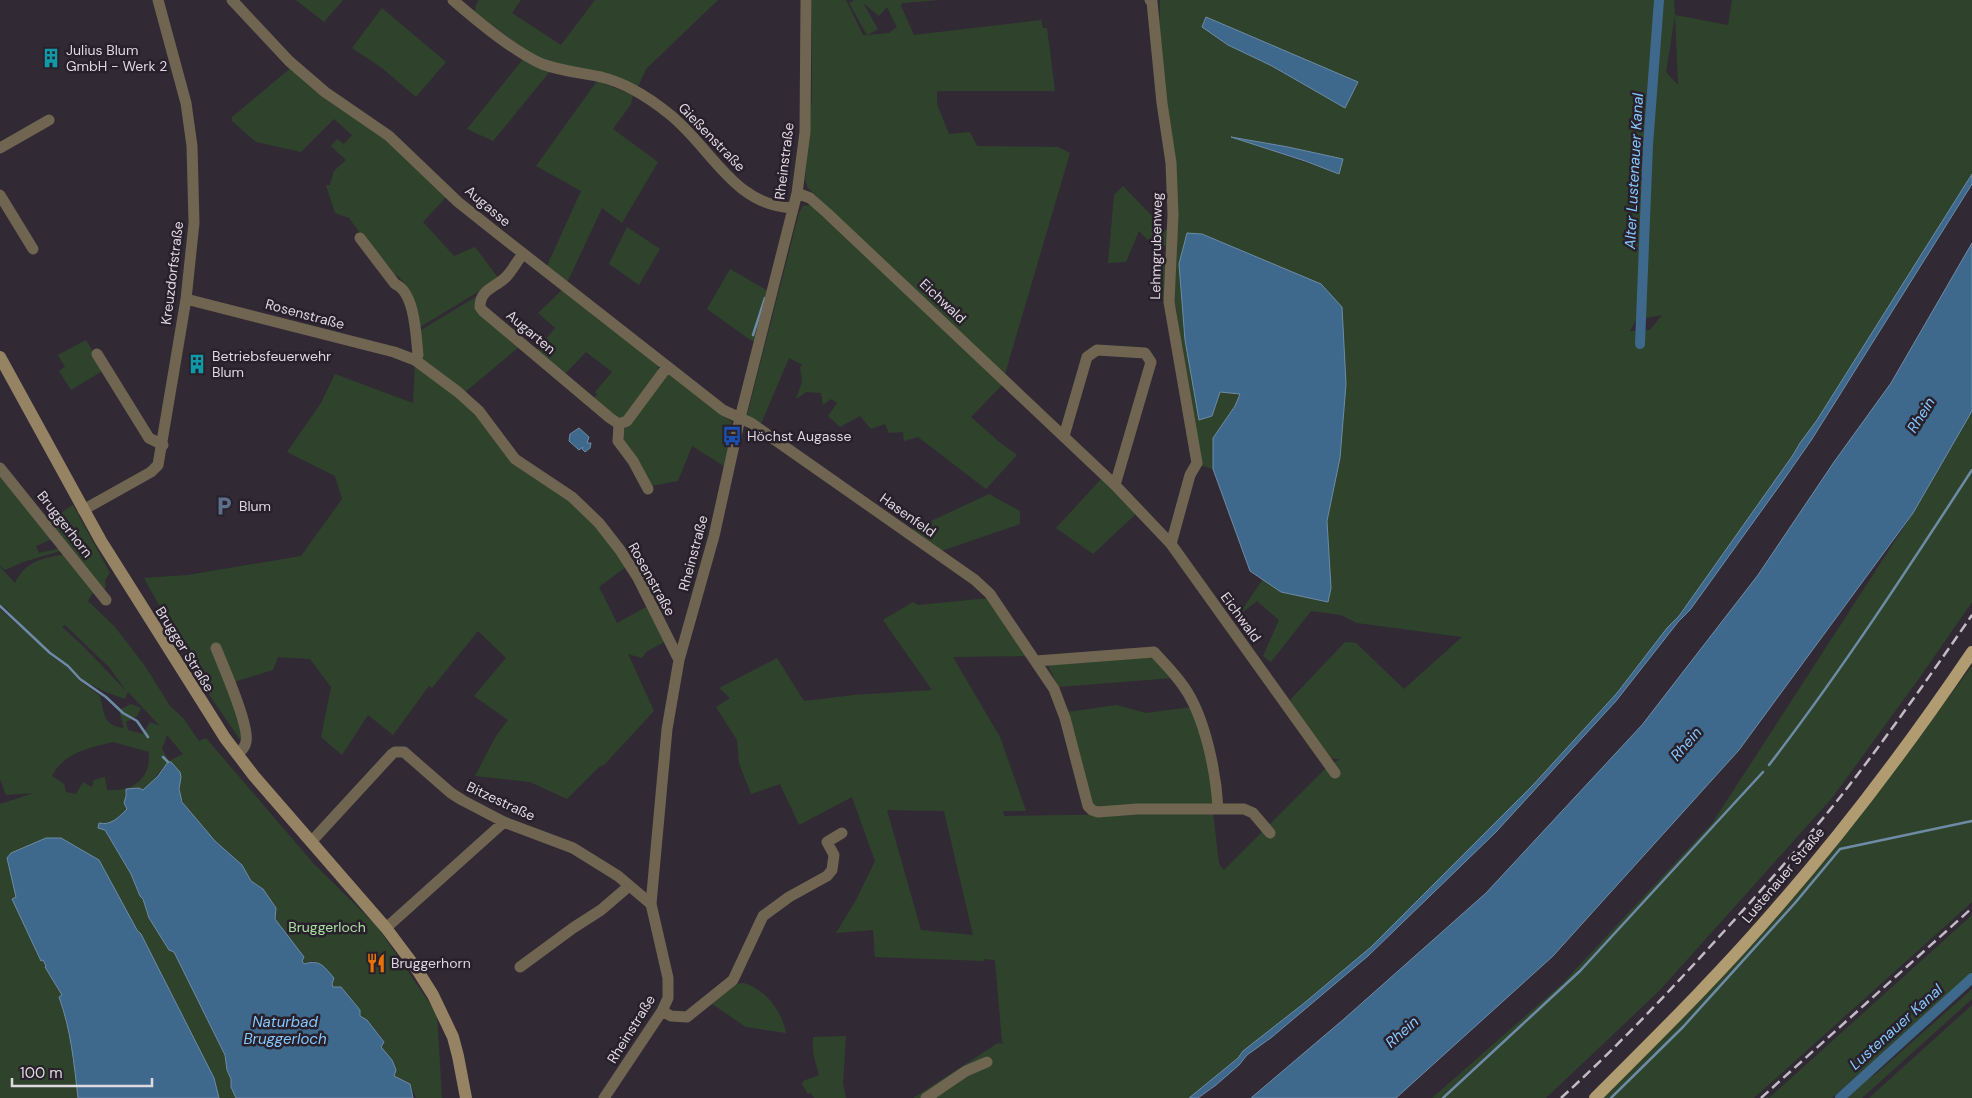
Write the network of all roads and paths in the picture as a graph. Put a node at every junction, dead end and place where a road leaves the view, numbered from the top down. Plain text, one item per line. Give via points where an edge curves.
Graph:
1 (158, 0) edge
2 (232, 0) edge
3 (453, 0) edge
4 (806, 0) edge
5 (1151, 1) edge
6 (49, 120) dead end
7 (0, 148) edge
8 (797, 193) junction
9 (0, 195) edge
10 (793, 208) junction
11 (360, 238) dead end
12 (33, 249) dead end
13 (523, 254) junction
14 (186, 299) junction
15 (97, 354) dead end
16 (0, 357) edge
17 (415, 360) junction
18 (666, 366) junction
19 (740, 418) junction
20 (619, 424) junction
21 (1064, 436) junction
22 (162, 445) junction
23 (0, 468) edge
24 (1115, 485) junction
25 (648, 489) dead end
26 (84, 510) junction
27 (1171, 544) junction
28 (106, 600) dead end
29 (216, 648) dead end
30 (1972, 652) edge
31 (679, 660) junction
32 (1036, 661) junction
33 (237, 754) junction
34 (1335, 773) dead end
35 (1218, 808) junction
36 (504, 822) junction
37 (842, 833) dead end
38 (1270, 833) dead end
39 (311, 842) junction
40 (629, 886) junction
41 (650, 904) junction
42 (386, 928) junction
43 (520, 967) dead end
44 (662, 1011) junction
45 (987, 1062) dead end
46 (466, 1098) edge
47 (604, 1098) edge
48 (926, 1098) edge
49 (1595, 1098) edge

1 - 14 street, Kreuzdorfstraße via 186,103 192,146 194,223
2 - 13 street, Augasse via 289,61 325,92 389,136 458,202
3 - 10 street, Gießenstraße via 535,60 618,83 642,95 677,120 749,195 762,202
4 - 8 street, Rheinstraße via 805,132
5 - 27 street, Lehmgrubenweg via 1171,162 1173,216 1169,302 1198,463 1190,475
6 - 7 street
8 - 10 street, Rheinstraße
8 - 21 street, Eichwald via 810,198 828,213
9 - 12 street
10 - 19 street, Rheinstraße
11 - 17 street via 406,294 414,315 418,355
13 - 18 street, Augasse
13 - 20 street, Augarten via 507,277 482,295 480,307
14 - 17 street, Rosenstraße
14 - 22 street, Kreuzdorfstraße
15 - 22 street via 150,438
16 - 26 main road, Brugger Straße
17 - 31 street, Rosenstraße via 479,411 515,459 565,492 599,523 638,578
18 - 19 street, Augasse via 723,410
18 - 20 street via 627,421
19 - 31 street, Rheinstraße via 714,536
19 - 32 street, Hasenfeld via 975,580 990,594
20 - 25 street via 618,441
21 - 24 street, Eichwald
21 - 24 street via 1087,357 1097,350 1145,353 1151,362
22 - 26 street, Kreuzdorfstraße via 158,465 151,472
23 - 28 street, Bruggerhorn
24 - 27 street, Eichwald
26 - 33 main road, Brugger Straße via 163,642
27 - 34 street, Eichwald
29 - 33 street via 247,735 244,748
30 - 49 main road, Lustenauer Straße via 1869,794 1780,904 1685,1008
31 - 41 street, Rheinstraße via 667,729
32 - 35 street, Hasenfeld via 1054,689 1065,718 1088,806 1092,810
32 - 35 street via 1154,652 1185,688 1195,708 1217,783
33 - 39 main road, Brugger Straße
35 - 38 street, Hasenfeld via 1244,809 1253,813
36 - 39 street, Bitzestraße via 451,793 404,752 395,752
36 - 40 street, Bitzestraße via 574,848
36 - 42 street
37 - 44 street via 827,842 834,856 832,870 763,916 738,972 726,987 687,1017 671,1016
39 - 42 main road, Brugger Straße
40 - 41 street, Bitzestraße
40 - 43 street via 602,910
41 - 44 street, Rheinstraße via 668,978 668,998
42 - 46 main road, Brugger Straße via 416,968 442,1012 453,1037
44 - 47 street, Rheinstraße
45 - 48 street via 966,1071

